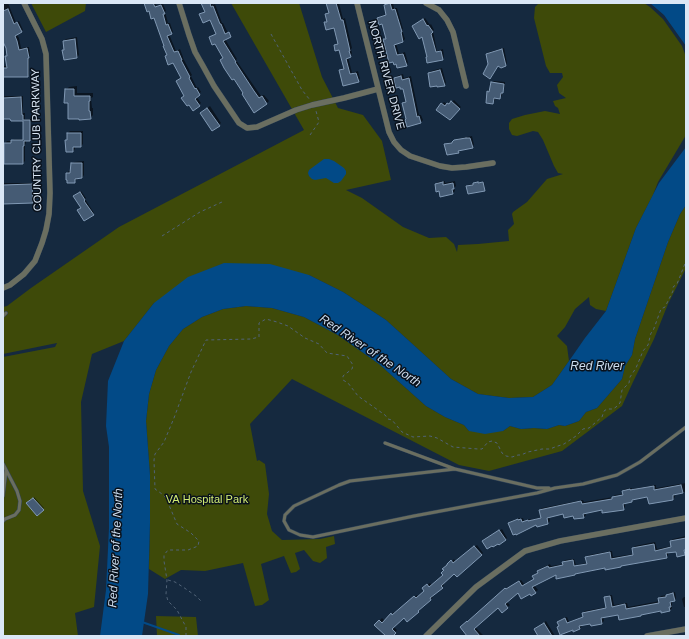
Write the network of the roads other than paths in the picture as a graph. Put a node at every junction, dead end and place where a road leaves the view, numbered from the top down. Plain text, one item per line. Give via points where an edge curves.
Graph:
1 (24, 3) edge
2 (179, 3) edge
3 (357, 3) edge
4 (426, 3) edge
5 (466, 86) dead end
6 (378, 89) junction
7 (493, 163) dead end
8 (3, 288) edge
9 (686, 427) edge
10 (385, 443) dead end
11 (3, 464) edge
12 (454, 469) junction
13 (6, 470) junction
14 (555, 488) junction
15 (3, 496) edge
16 (686, 518) edge
17 (3, 521) edge
18 (686, 629) edge
19 (426, 636) edge
20 (647, 636) edge

1 - 8 street, COUNTRY CLUB PARKWAY via 42,39 46,54 49,214 42,243 34,261 24,274
2 - 6 street via 195,52 239,123 247,128 257,127 296,110
3 - 6 street, NORTH RIVER DRIVE
4 - 5 street via 439,10 453,32
6 - 7 street, NORTH RIVER DRIVE via 394,142 410,156 452,168
9 - 14 lane via 640,462 617,475
10 - 12 lane
11 - 13 lane
12 - 14 lane via 537,488
12 - 14 lane via 350,481 294,506 285,515 284,521 289,530 313,538
13 - 15 lane
13 - 17 lane via 20,502 15,515
16 - 19 street via 560,541 525,551 476,587
18 - 20 street

